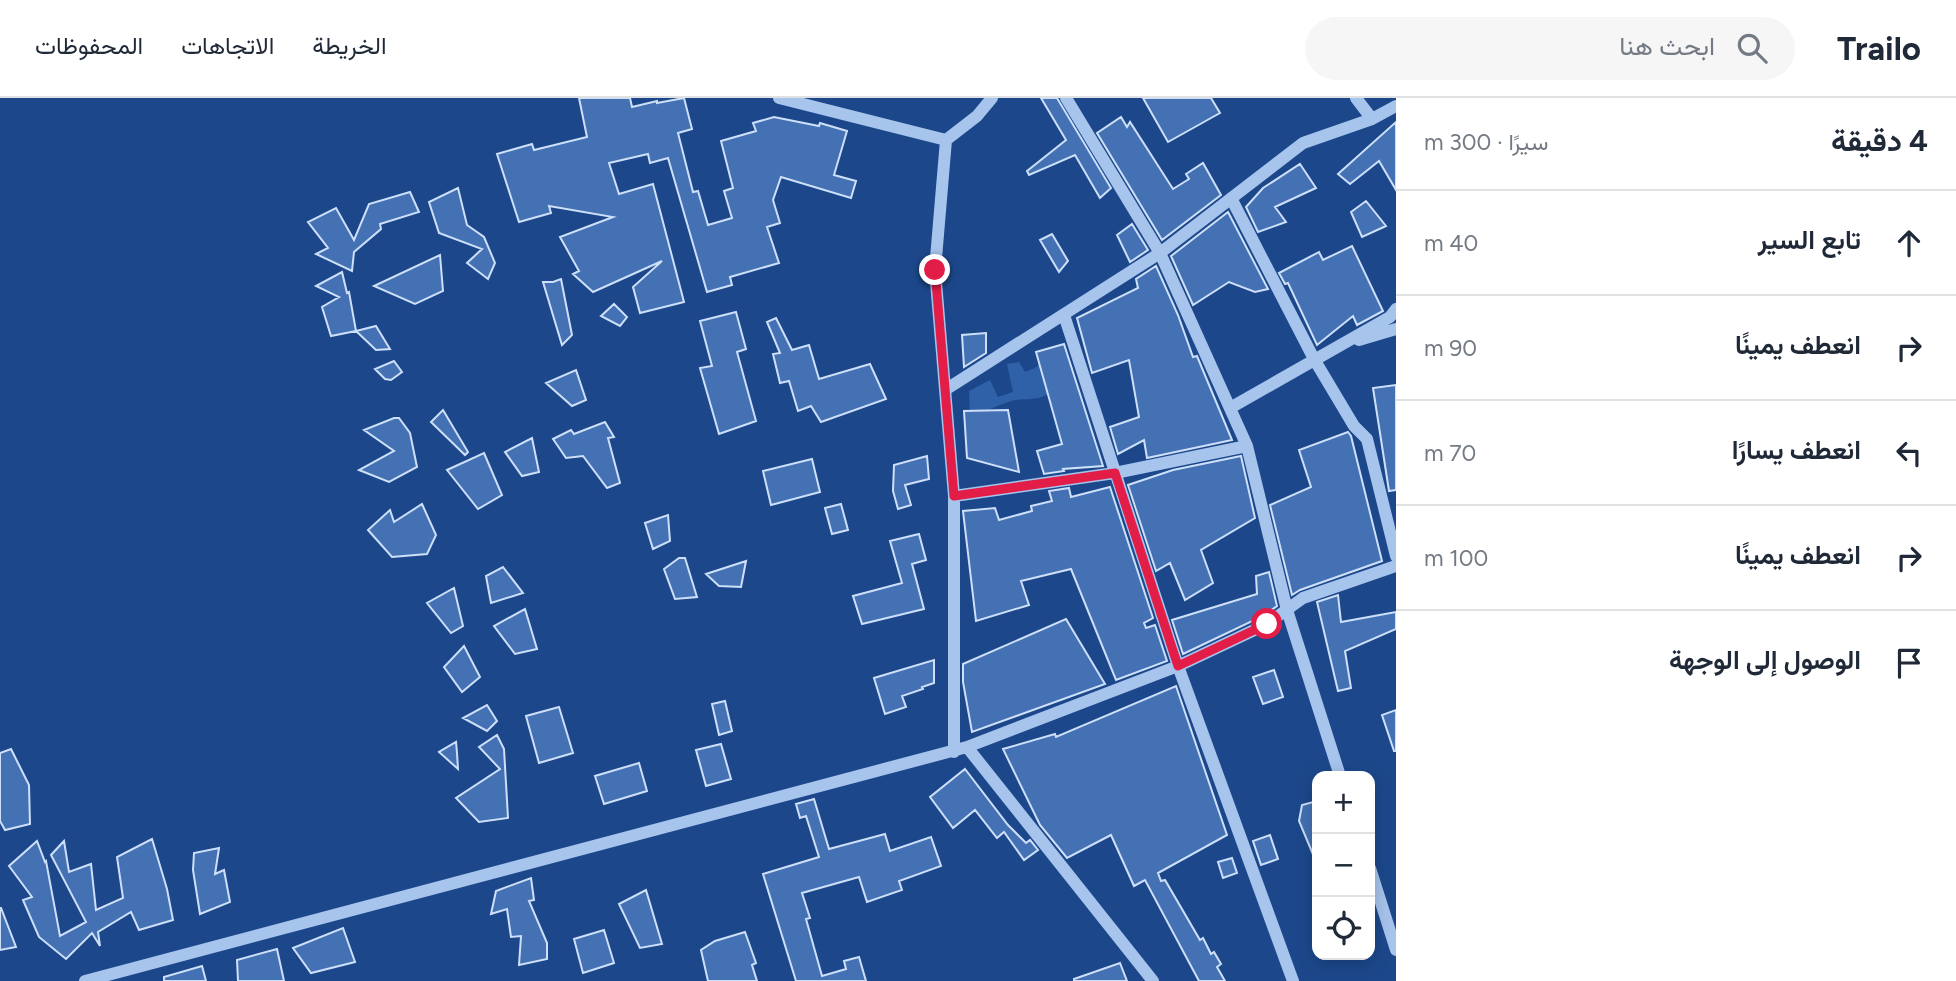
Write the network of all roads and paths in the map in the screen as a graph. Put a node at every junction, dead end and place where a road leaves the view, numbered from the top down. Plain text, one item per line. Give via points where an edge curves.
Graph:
1 (779, 98) edge
2 (992, 98) edge
3 (1066, 98) edge
4 (1356, 98) edge
5 (1396, 106) edge
6 (1372, 119) junction
7 (946, 140) junction
8 (1231, 198) junction
9 (1160, 253) junction
10 (1396, 309) edge
11 (1064, 315) junction
12 (1396, 329) edge
13 (1341, 345) junction
14 (1314, 359) junction
15 (945, 390) junction
16 (1230, 408) junction
17 (1247, 446) junction
18 (1115, 473) junction
19 (954, 496) junction
20 (1396, 556) edge
21 (1396, 566) edge
22 (1287, 610) junction
23 (1178, 666) junction
24 (960, 749) junction
25 (1338, 771) edge
26 (1375, 884) edge
27 (1396, 950) edge
28 (85, 981) edge
29 (1153, 981) edge
30 (1293, 981) edge

1 - 7 street
2 - 7 street
3 - 9 street
4 - 6 street
5 - 6 street
6 - 8 street via 1303,143
7 - 15 street via 935,270
8 - 9 street
8 - 14 street
9 - 11 street
9 - 16 street
10 - 13 street
11 - 15 street
11 - 18 street
12 - 13 street
13 - 14 street
14 - 16 street
14 - 20 street via 1354,426 1367,439
15 - 19 street
16 - 17 street
17 - 18 street
17 - 22 street
18 - 19 street
18 - 23 street
19 - 24 street
21 - 22 street via 1303,598
22 - 23 street
22 - 25 street
23 - 24 street
23 - 30 street
24 - 28 street
24 - 29 street
26 - 27 street

